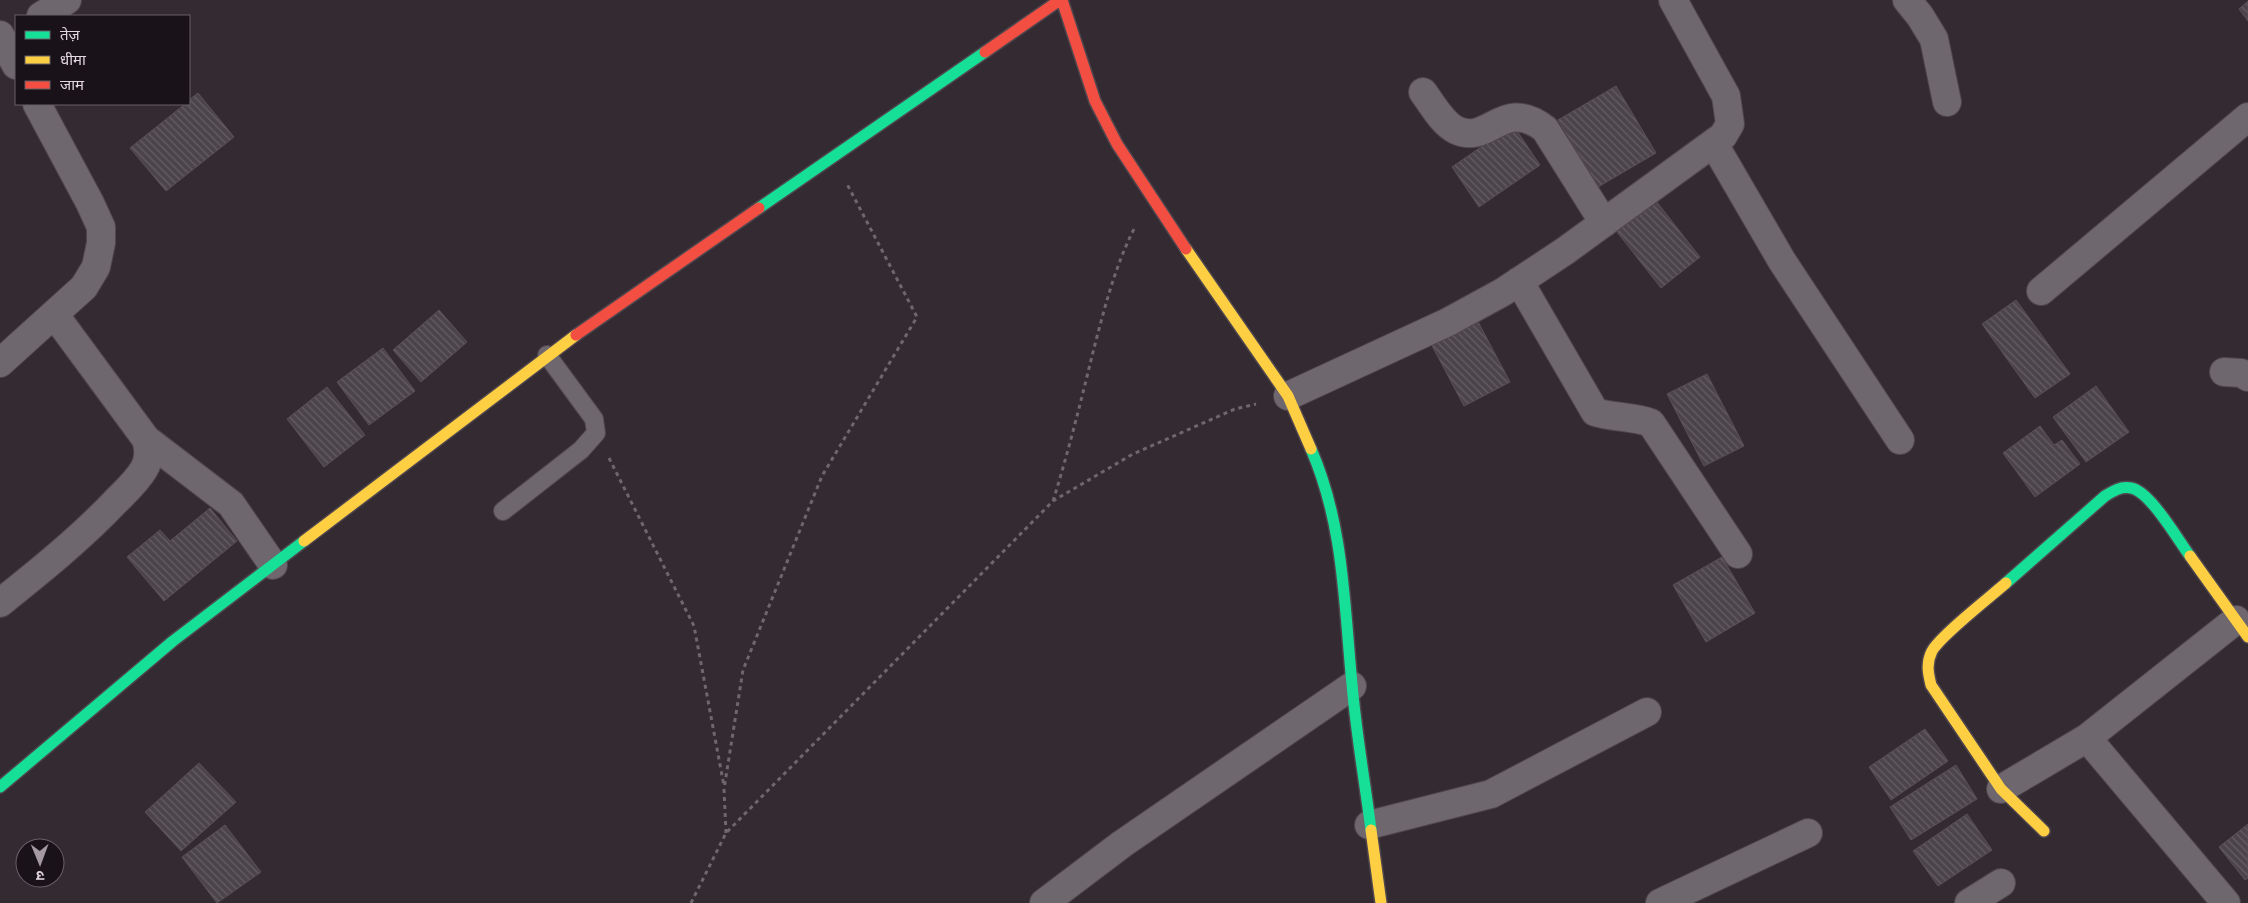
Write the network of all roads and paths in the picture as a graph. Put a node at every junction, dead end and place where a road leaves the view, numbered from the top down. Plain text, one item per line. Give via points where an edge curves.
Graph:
1 (67, 0) edge
2 (1061, 0) edge
3 (1673, 0) edge
4 (1907, 0) edge
5 (43, 15) edge
6 (5, 37) edge
7 (15, 62) edge
8 (1423, 92) dead end
9 (1948, 102) dead end
10 (38, 105) edge
11 (2248, 117) edge
12 (1714, 144) junction
13 (833, 157) junction
14 (1150, 197) junction
15 (1604, 223) junction
16 (1519, 281) junction
17 (2041, 291) dead end
18 (54, 314) junction
19 (546, 355) junction
20 (0, 363) edge
21 (1288, 396) junction
22 (596, 433) junction
23 (146, 439) junction
24 (1900, 440) dead end
25 (1053, 500) junction
26 (503, 511) dead end
27 (1738, 554) dead end
28 (273, 565) junction
29 (0, 603) edge
30 (2242, 628) edge
31 (1352, 686) junction
32 (1647, 712) dead end
33 (2087, 738) junction
34 (0, 787) edge
35 (724, 789) junction
36 (2001, 789) junction
37 (1369, 825) junction
38 (2044, 831) dead end
39 (1808, 833) dead end
40 (726, 834) junction
41 (2000, 883) dead end
42 (691, 903) edge
43 (1044, 903) edge
44 (1381, 903) edge
45 (1660, 903) edge
46 (1969, 903) edge
47 (2226, 903) edge

1 - 5 street
2 - 13 street
2 - 14 street via 1095,101
3 - 12 street via 1726,96 1730,124
4 - 9 street via 1934,40
6 - 7 street
8 - 15 street via 1455,130 1473,132 1521,116 1535,121 1545,129
10 - 18 street via 101,227 96,267 84,287
11 - 17 street
12 - 15 street
12 - 24 street via 1782,261
13 - 19 street
13 - 35 path via 917,316 822,476 743,670
14 - 21 street
14 - 25 path via 1126,246 1102,319
15 - 16 street
16 - 21 street via 1448,322
16 - 27 street via 1595,412 1651,423
18 - 20 street
18 - 23 street
19 - 22 lane via 594,419
19 - 28 street
21 - 25 path via 1235,409 1132,454
21 - 31 street via 1325,481 1341,556
22 - 26 lane via 580,450
22 - 35 path via 694,626
23 - 28 street via 231,504
23 - 29 street via 148,460 133,483 96,522
25 - 40 path
28 - 34 street via 173,641
30 - 33 street
30 - 36 street via 2143,493 2132,487 2116,489 2105,496 1935,646 1927,659 1926,670 1932,685
31 - 37 street
31 - 43 street via 1122,844
32 - 37 street via 1491,794
33 - 36 street
33 - 47 street
35 - 40 path
36 - 38 street
37 - 44 street
39 - 45 street
40 - 42 path
41 - 46 street

